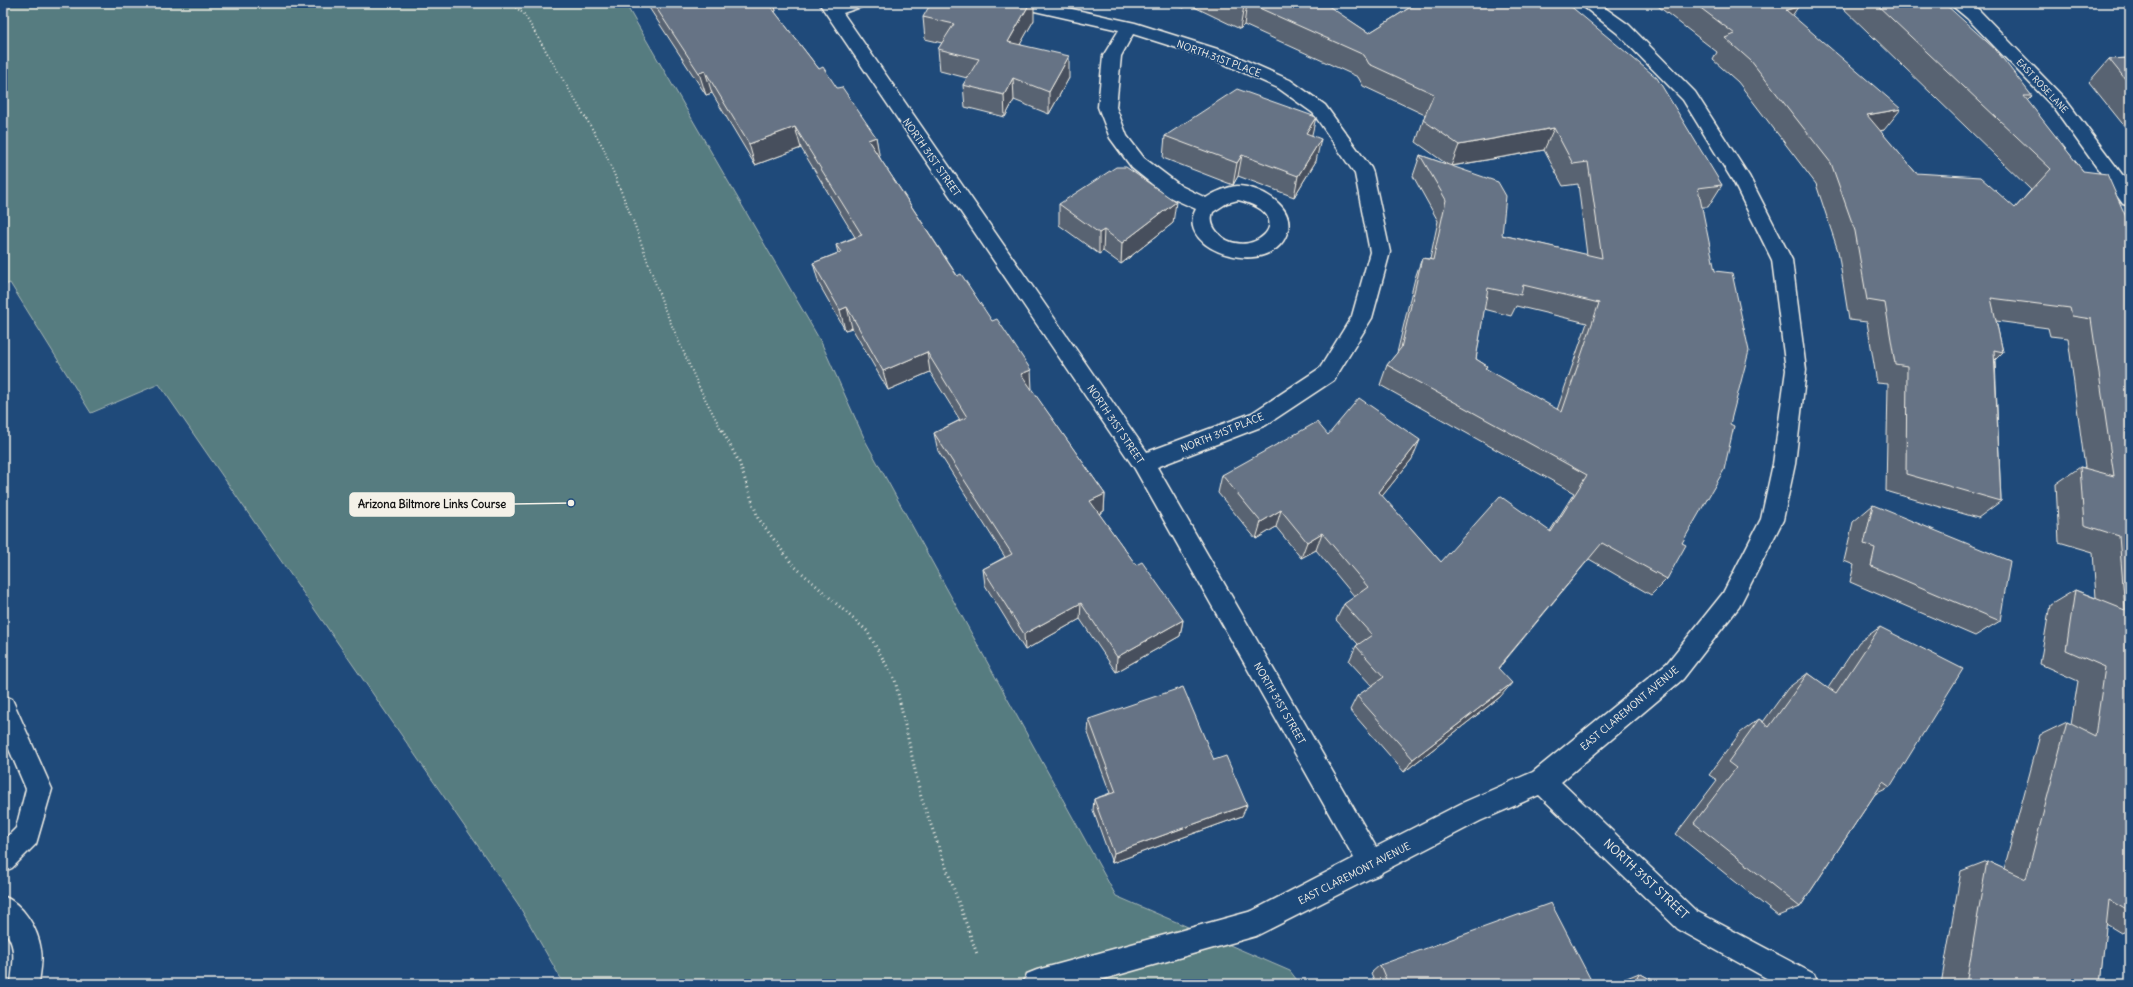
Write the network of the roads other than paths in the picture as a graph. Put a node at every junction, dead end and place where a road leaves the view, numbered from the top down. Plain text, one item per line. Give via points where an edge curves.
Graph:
1 (855, 3) edge
2 (1021, 3) edge
3 (1587, 3) edge
4 (1958, 3) edge
5 (829, 7) edge
6 (1129, 27) junction
7 (2130, 199) edge
8 (1207, 206) dead end
9 (1143, 463) junction
10 (3, 707) edge
11 (1542, 781) junction
12 (3, 860) edge
13 (1372, 865) junction
14 (3, 909) edge
15 (25, 984) edge
16 (1037, 984) edge
17 (1804, 984) edge

1 - 5 street
2 - 6 street, NORTH 31ST PLACE
3 - 11 street, EAST CLAREMONT AVENUE via 1623,29 1689,96 1742,181 1782,260 1796,370 1784,464 1772,520 1731,600 1675,671
4 - 7 street, EAST ROSE LANE via 1973,14 2060,104
5 - 9 street, NORTH 31ST STREET
6 - 8 street via 1112,56 1107,107 1119,138 1138,163 1168,186
6 - 9 street, NORTH 31ST PLACE via 1249,67 1284,84 1319,109 1364,173 1380,252 1362,318 1327,374 1259,419
9 - 13 street, NORTH 31ST STREET
10 - 12 street via 39,789 27,835
11 - 13 street, EAST CLAREMONT AVENUE via 1471,812
11 - 17 street, NORTH 31ST STREET via 1688,920
13 - 16 street, EAST CLAREMONT AVENUE via 1256,923
14 - 15 street via 21,929 28,950

